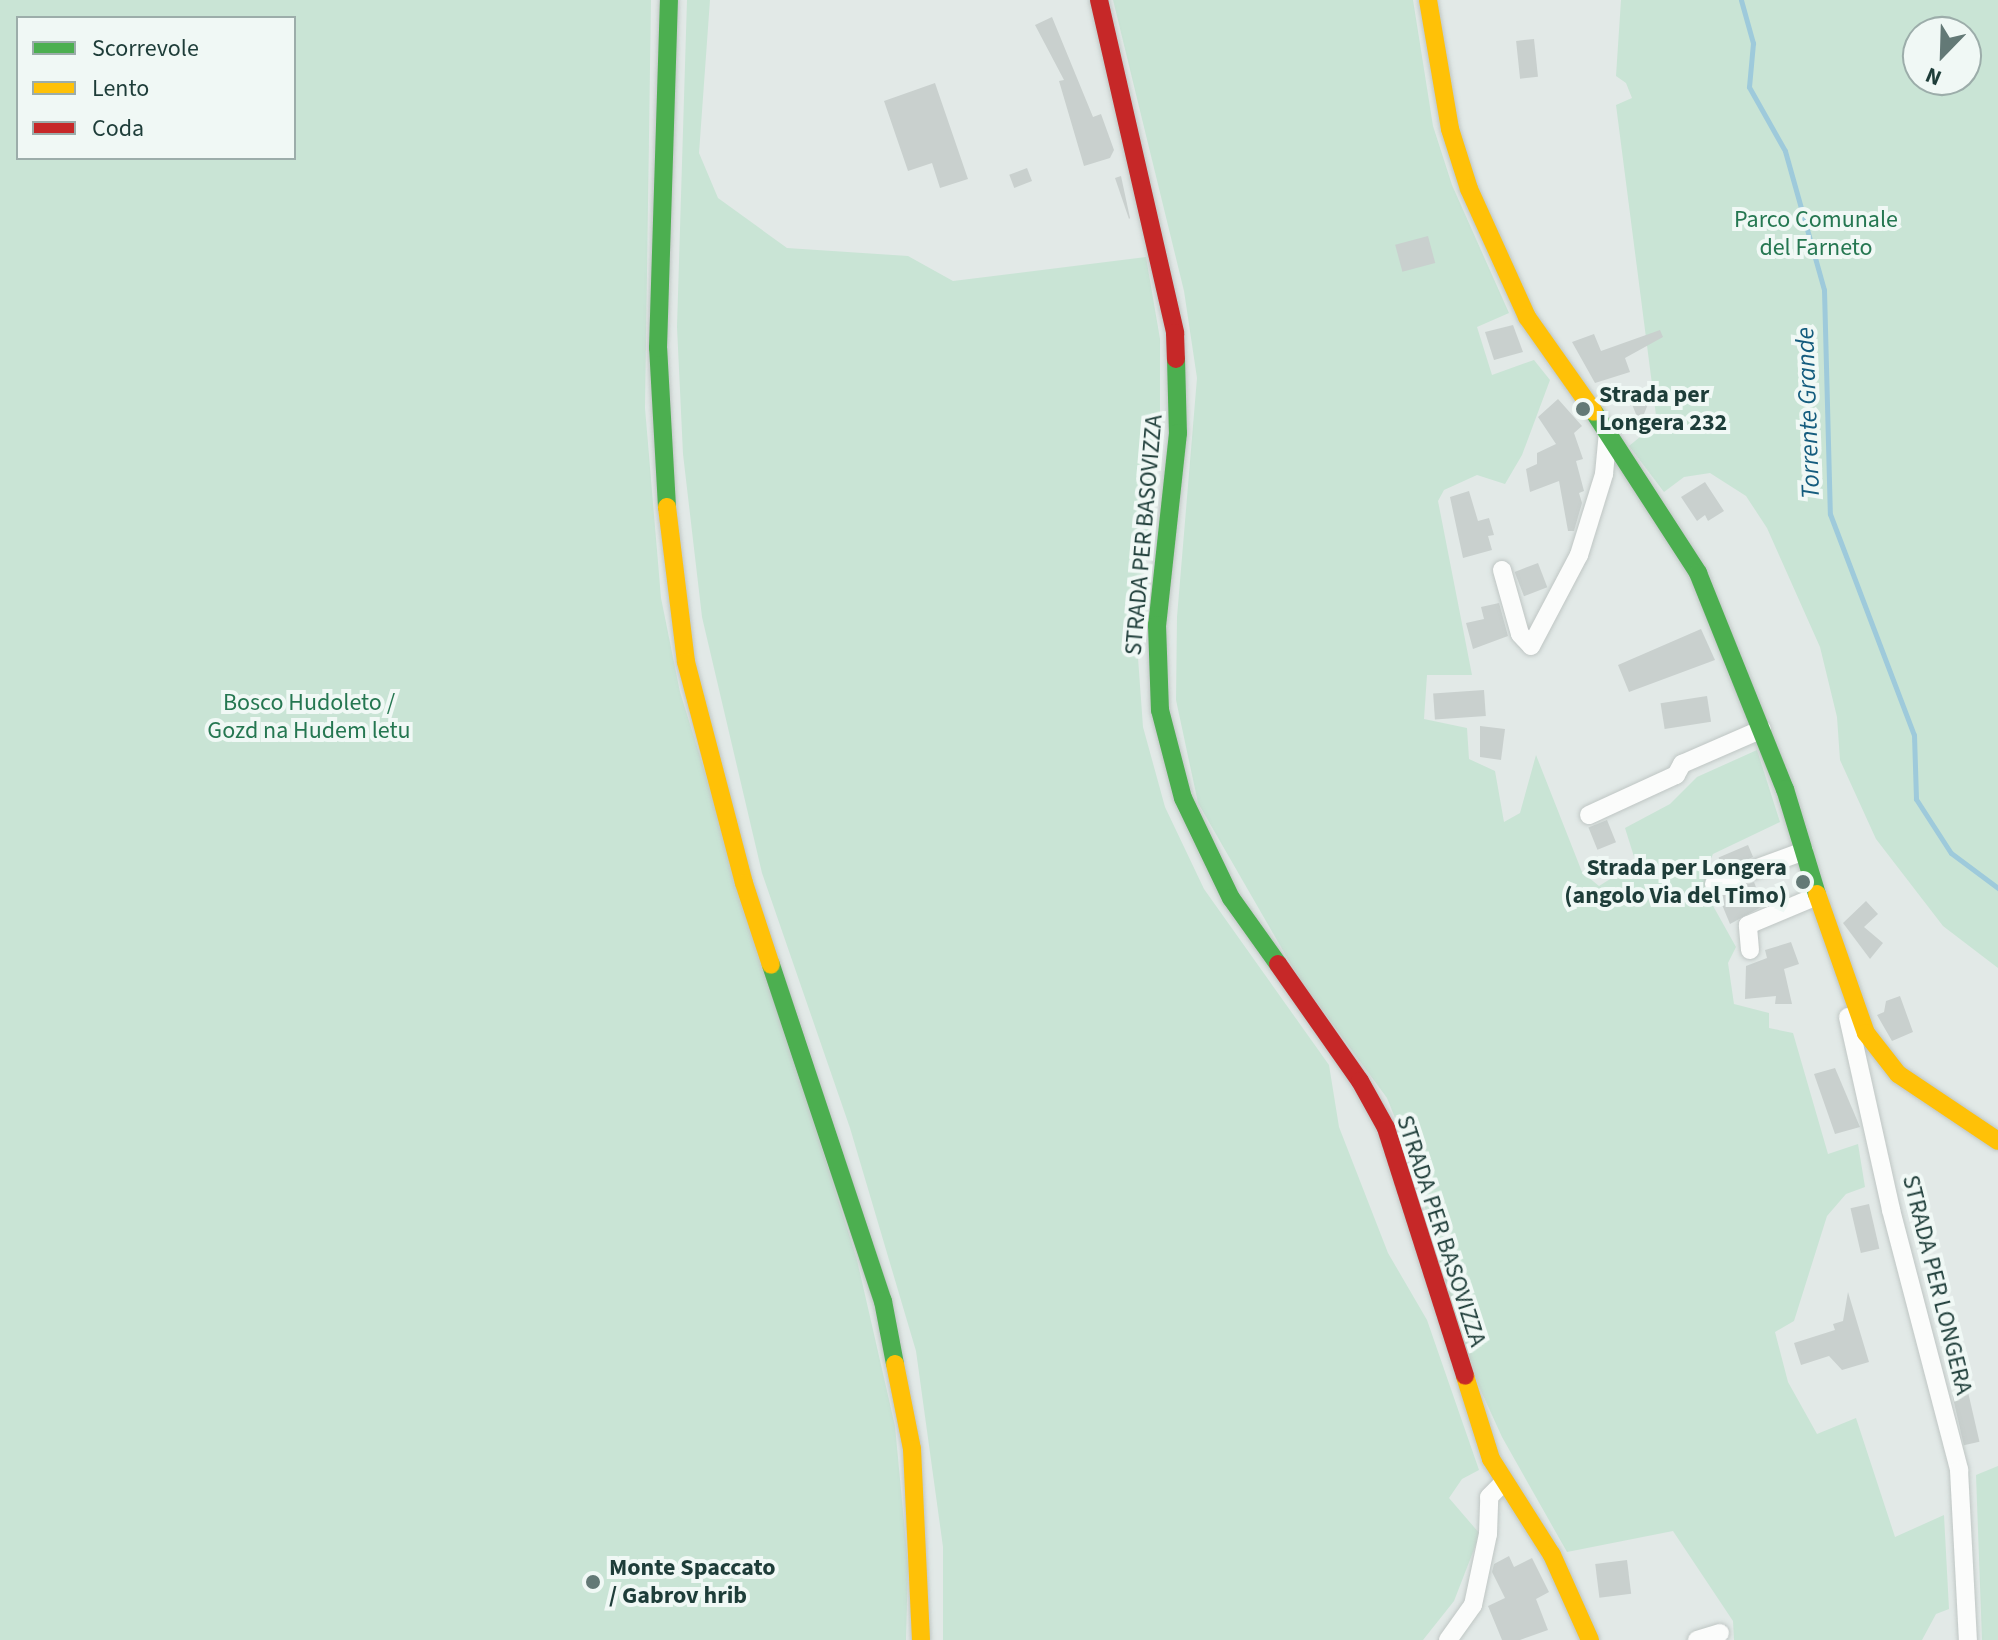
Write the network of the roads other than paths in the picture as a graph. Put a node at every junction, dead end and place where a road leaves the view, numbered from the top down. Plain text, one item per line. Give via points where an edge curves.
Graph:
1 (669, 0) edge
2 (1099, 0) edge
3 (1428, 0) edge
4 (1608, 432) junction
5 (1502, 570) dead end
6 (1762, 729) junction
7 (1589, 815) dead end
8 (1804, 851) junction
9 (1714, 884) dead end
10 (1817, 896) junction
11 (1834, 945) junction
12 (1750, 950) dead end
13 (1998, 1141) edge
14 (1504, 1482) junction
15 (1720, 1633) dead end
16 (921, 1640) edge
17 (1448, 1640) edge
18 (1590, 1640) edge
19 (1697, 1640) edge
20 (1968, 1640) edge

1 - 16 main road via 658,348 670,554 686,662 739,869 883,1301 912,1449
2 - 14 main road, STRADA PER BASOVIZZA via 1175,333 1178,433 1157,625 1160,710 1169,751 1183,798 1231,898 1360,1081 1386,1128 1464,1386
3 - 4 main road, STRADA PER LONGERA via 1450,129 1469,189 1527,317
4 - 5 street via 1604,474 1579,555 1531,646 1520,634
4 - 6 main road, STRADA PER LONGERA via 1698,573
6 - 7 street via 1682,764 1676,775
6 - 8 main road, STRADA PER LONGERA
8 - 9 street
8 - 10 main road, STRADA PER LONGERA
10 - 11 main road, STRADA PER LONGERA
10 - 12 street via 1748,925
11 - 13 main road, STRADA PER LONGERA via 1874,1047 1898,1074
11 - 20 street, STRADA PER LONGERA via 1891,1210 1959,1470
14 - 17 street via 1489,1497 1488,1534 1473,1605
14 - 18 main road, STRADA PER BASOVIZZA via 1552,1555
15 - 19 street

